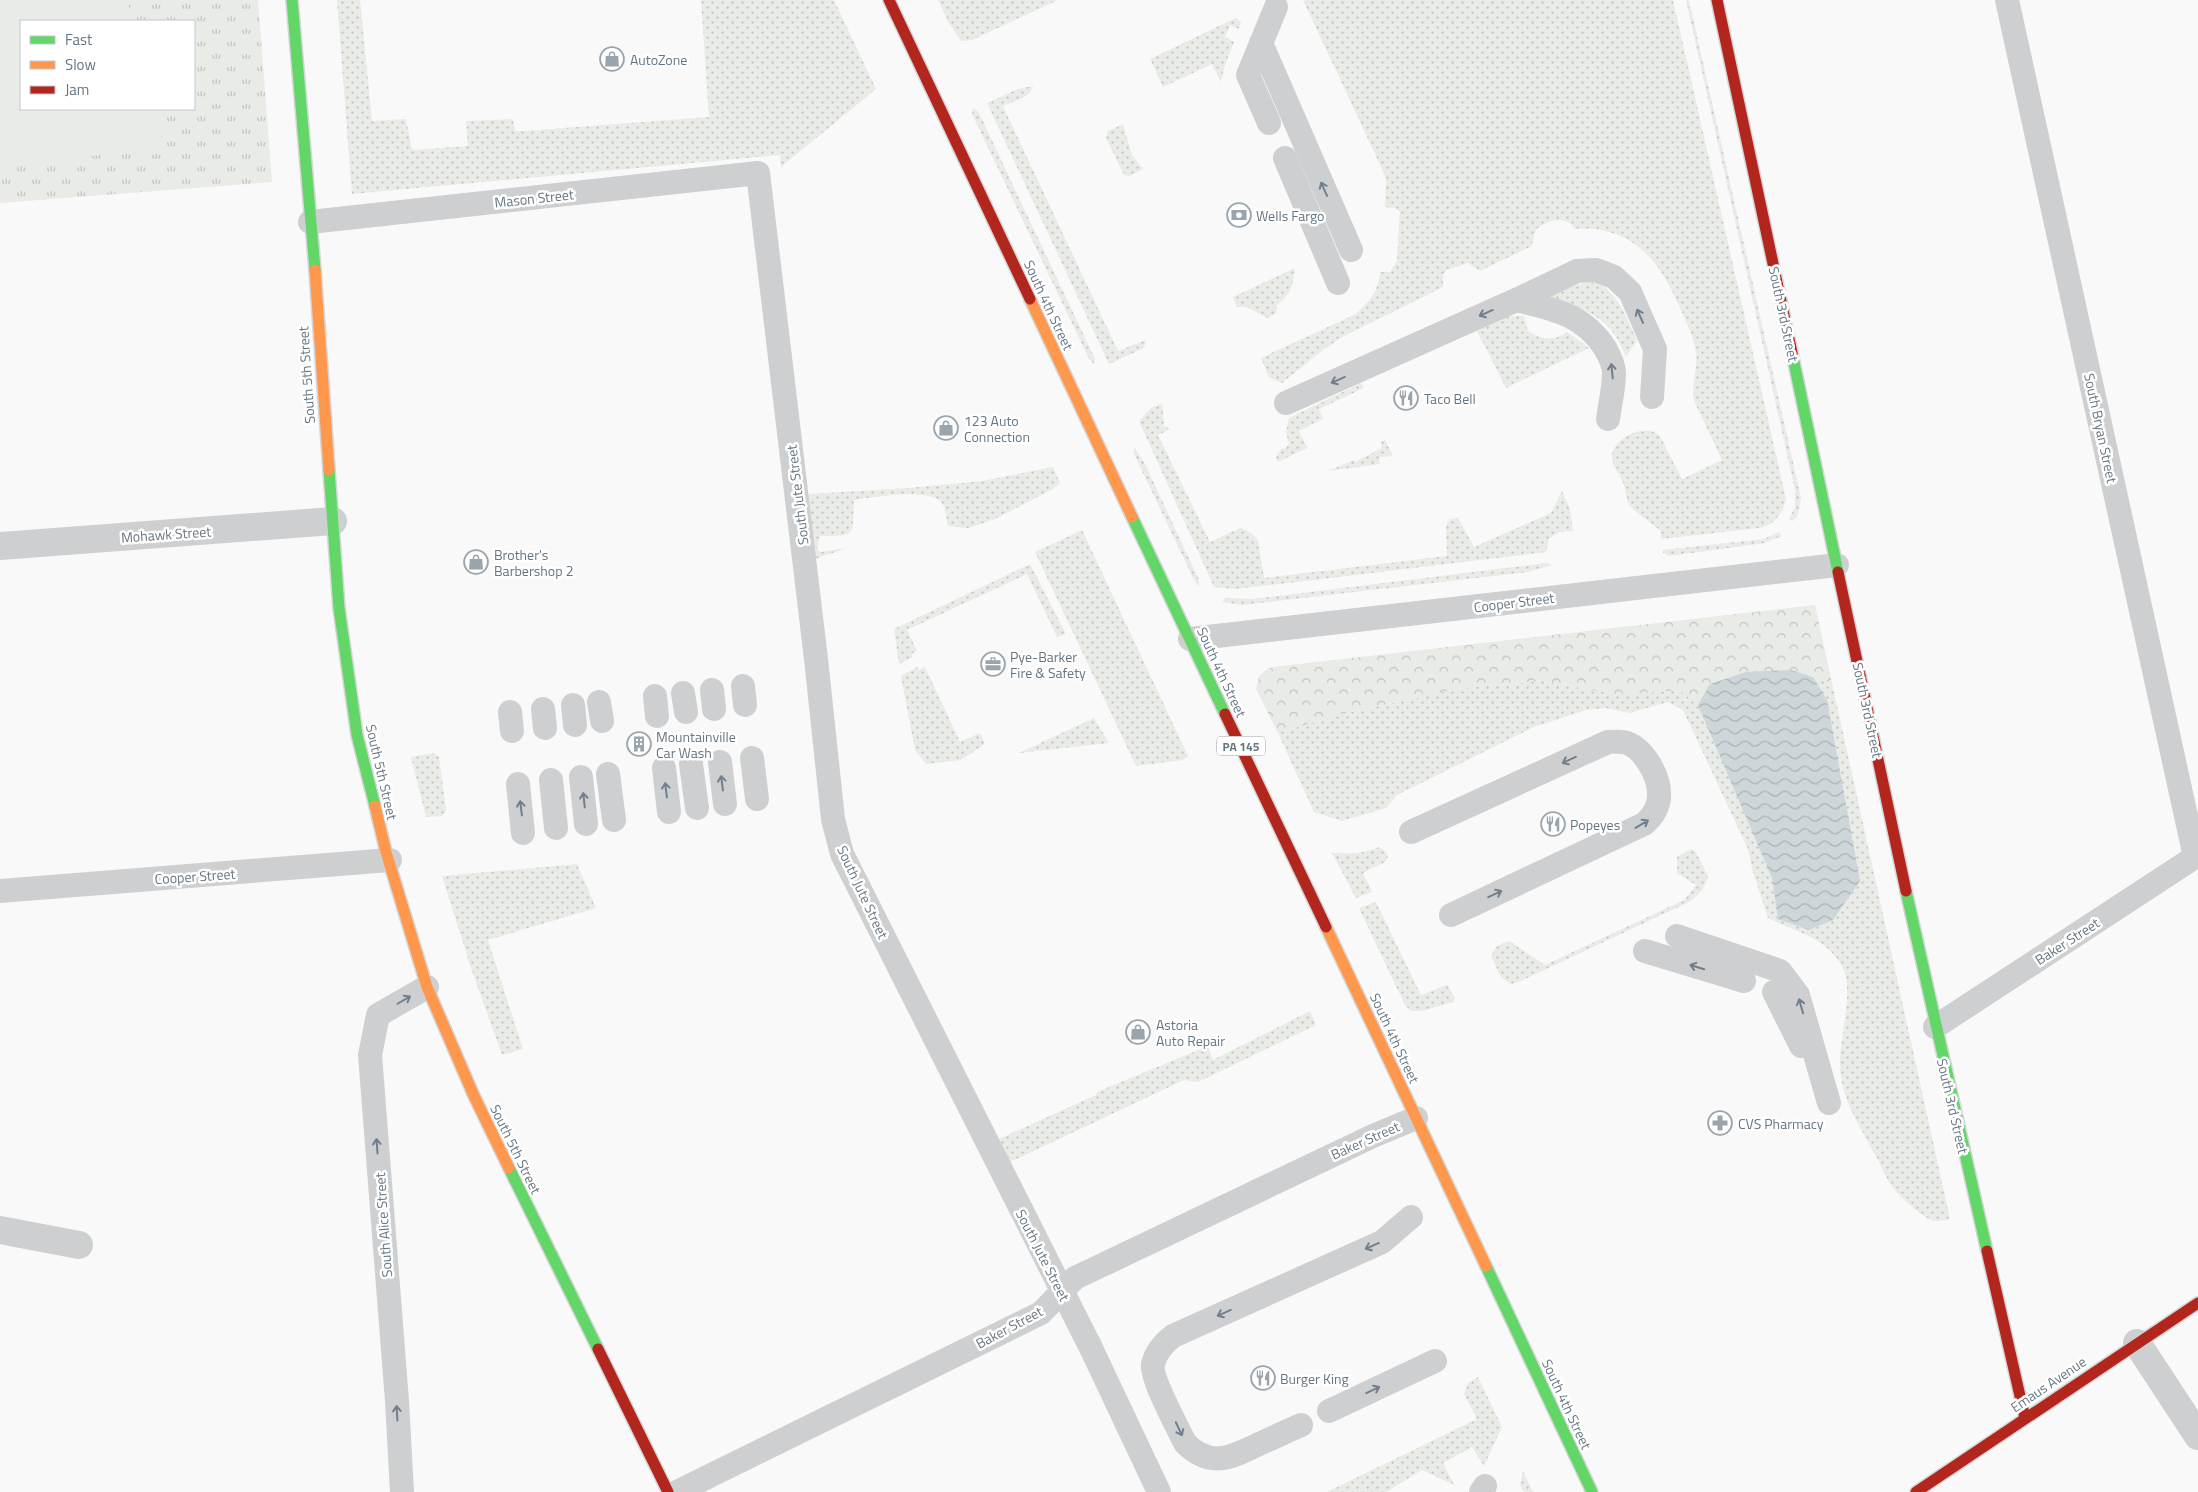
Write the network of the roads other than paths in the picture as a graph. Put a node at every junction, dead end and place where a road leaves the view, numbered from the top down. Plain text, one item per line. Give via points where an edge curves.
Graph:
1 (292, 0) edge
2 (889, 0) edge
3 (1718, 0) edge
4 (2007, 0) edge
5 (1276, 7) dead end
6 (1261, 43) junction
7 (1268, 123) dead end
8 (1285, 158) dead end
9 (758, 174) joint
10 (310, 222) junction
11 (1351, 250) dead end
12 (1338, 283) dead end
13 (1516, 300) junction
14 (1652, 396) dead end
15 (1286, 403) dead end
16 (1608, 419) dead end
17 (333, 521) junction
18 (0, 546) edge
19 (1837, 565) junction
20 (1190, 639) junction
21 (752, 758) dead end
22 (720, 762) dead end
23 (691, 764) dead end
24 (664, 768) dead end
25 (608, 774) dead end
26 (581, 777) dead end
27 (551, 780) dead end
28 (518, 784) dead end
29 (757, 799) dead end
30 (725, 804) dead end
31 (697, 808) dead end
32 (669, 812) dead end
33 (614, 820) dead end
34 (586, 824) dead end
35 (556, 828) dead end
36 (1411, 832) dead end
37 (523, 833) dead end
38 (2197, 856) edge
39 (390, 860) junction
40 (0, 891) edge
41 (1451, 915) dead end
42 (1677, 936) dead end
43 (1645, 951) dead end
44 (1744, 981) dead end
45 (427, 987) junction
46 (1774, 992) dead end
47 (1935, 1027) junction
48 (1416, 1118) junction
49 (1411, 1217) dead end
50 (0, 1230) edge
51 (79, 1245) dead end
52 (1062, 1292) junction
53 (2198, 1302) edge
54 (2137, 1343) junction
55 (1435, 1361) dead end
56 (1329, 1411) dead end
57 (2025, 1418) junction
58 (1301, 1424) dead end
59 (2198, 1436) edge
60 (402, 1492) edge
61 (668, 1492) edge
62 (677, 1492) edge
63 (1159, 1492) edge
64 (1592, 1492) edge
65 (1916, 1492) edge

1 - 10 street, South 5th Street
2 - 20 street, South 4th Street / PA 145
3 - 19 street, South 3rd Street
4 - 38 lane, South Bryan Street
5 - 6 lane
6 - 7 lane via 1248,75
11 -> 6 lane
8 - 12 lane
9 - 10 lane, Mason Street
9 - 52 lane, South Jute Street via 833,819 842,854
10 - 17 street, South 5th Street
14 -> 13 lane via 1655,349 1630,292 1614,277 1596,270 1577,271
13 -> 15 lane
16 -> 13 lane via 1614,372 1609,355 1595,333 1577,319
17 - 18 street, Mohawk Street
17 - 39 street, South 5th Street via 349,688 364,769
19 - 20 lane, Cooper Street
19 - 47 street, South 3rd Street
20 - 48 street, South 4th Street / PA 145
21 - 29 lane
30 -> 22 lane
23 - 31 lane
32 -> 24 lane
25 - 33 lane
34 -> 26 lane
27 - 35 lane
37 -> 28 lane
41 -> 36 lane via 1644,824 1652,817 1659,794 1651,768 1640,751 1626,742 1608,742
38 - 47 lane, Baker Street
39 - 40 lane, Cooper Street
39 - 45 street, South 5th Street
46 -> 42 lane via 1830,1103 1798,995 1780,971
44 -> 43 lane
60 -> 45 lane, South Alice Street via 370,1055 378,1015
45 - 61 street, South 5th Street via 474,1096
47 - 57 street, South 3rd Street
48 - 52 lane, Baker Street via 1075,1278
48 - 64 street, South 4th Street / PA 145
49 -> 58 lane via 1382,1242 1173,1336 1163,1344 1156,1357 1153,1373 1185,1443 1192,1450 1218,1459 1234,1457
50 - 51 street
52 - 62 lane, Baker Street via 1041,1313
52 - 63 lane, South Jute Street
53 - 54 street, Emaus Avenue
54 - 57 street, Emaus Avenue
54 - 59 street
56 -> 55 lane
57 - 65 street, Emaus Avenue

